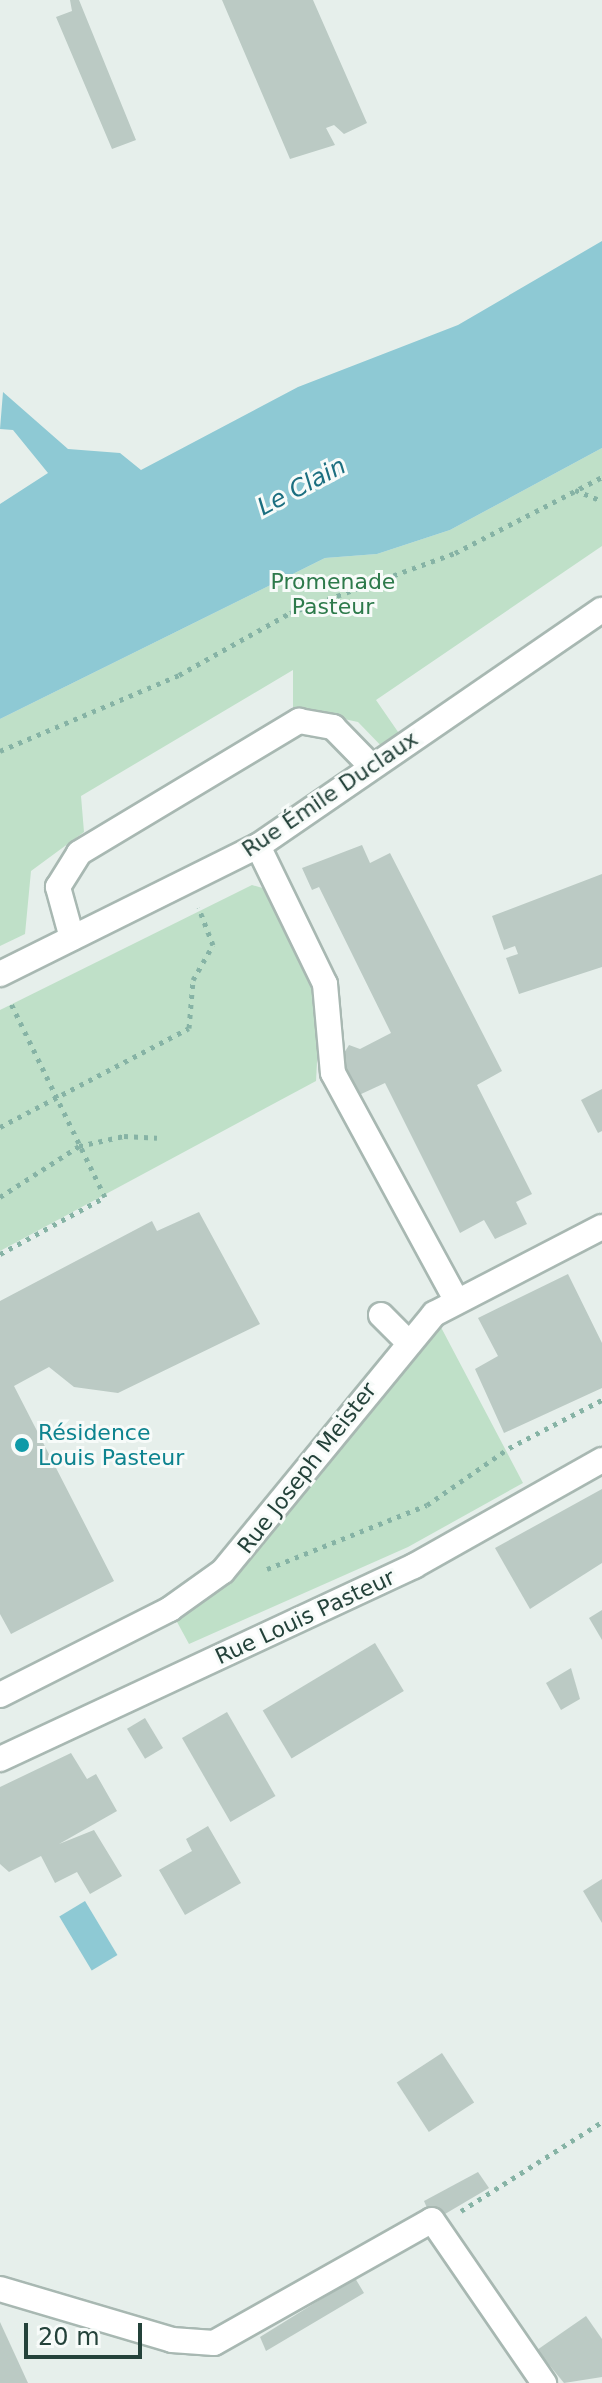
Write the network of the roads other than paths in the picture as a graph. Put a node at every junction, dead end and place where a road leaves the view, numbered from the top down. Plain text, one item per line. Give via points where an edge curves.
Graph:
1 (602, 610) edge
2 (371, 766) junction
3 (258, 846) junction
4 (72, 938) junction
5 (3, 984) edge
6 (602, 1227) edge
7 (457, 1301) junction
8 (381, 1315) dead end
9 (408, 1342) junction
10 (602, 1460) edge
11 (0, 1695) edge
12 (0, 1759) edge
13 (0, 2289) edge
14 (544, 2383) edge

1 - 2 street, Rue Émile Duclaux
2 - 3 street, Rue Émile Duclaux
2 - 4 street via 333,727 299,721 79,853 58,887
3 - 4 street, Rue Émile Duclaux
3 - 7 street via 325,984 333,1073
4 - 5 street, Rue Émile Duclaux
6 - 7 street, Rue Joseph Meister
7 - 9 street, Rue Joseph Meister
8 - 9 street
9 - 11 street, Rue Joseph Meister via 242,1554 170,1609
10 - 12 street, Rue Louis Pasteur via 414,1566
13 - 14 street via 172,2340 214,2343 420,2224 438,2225

